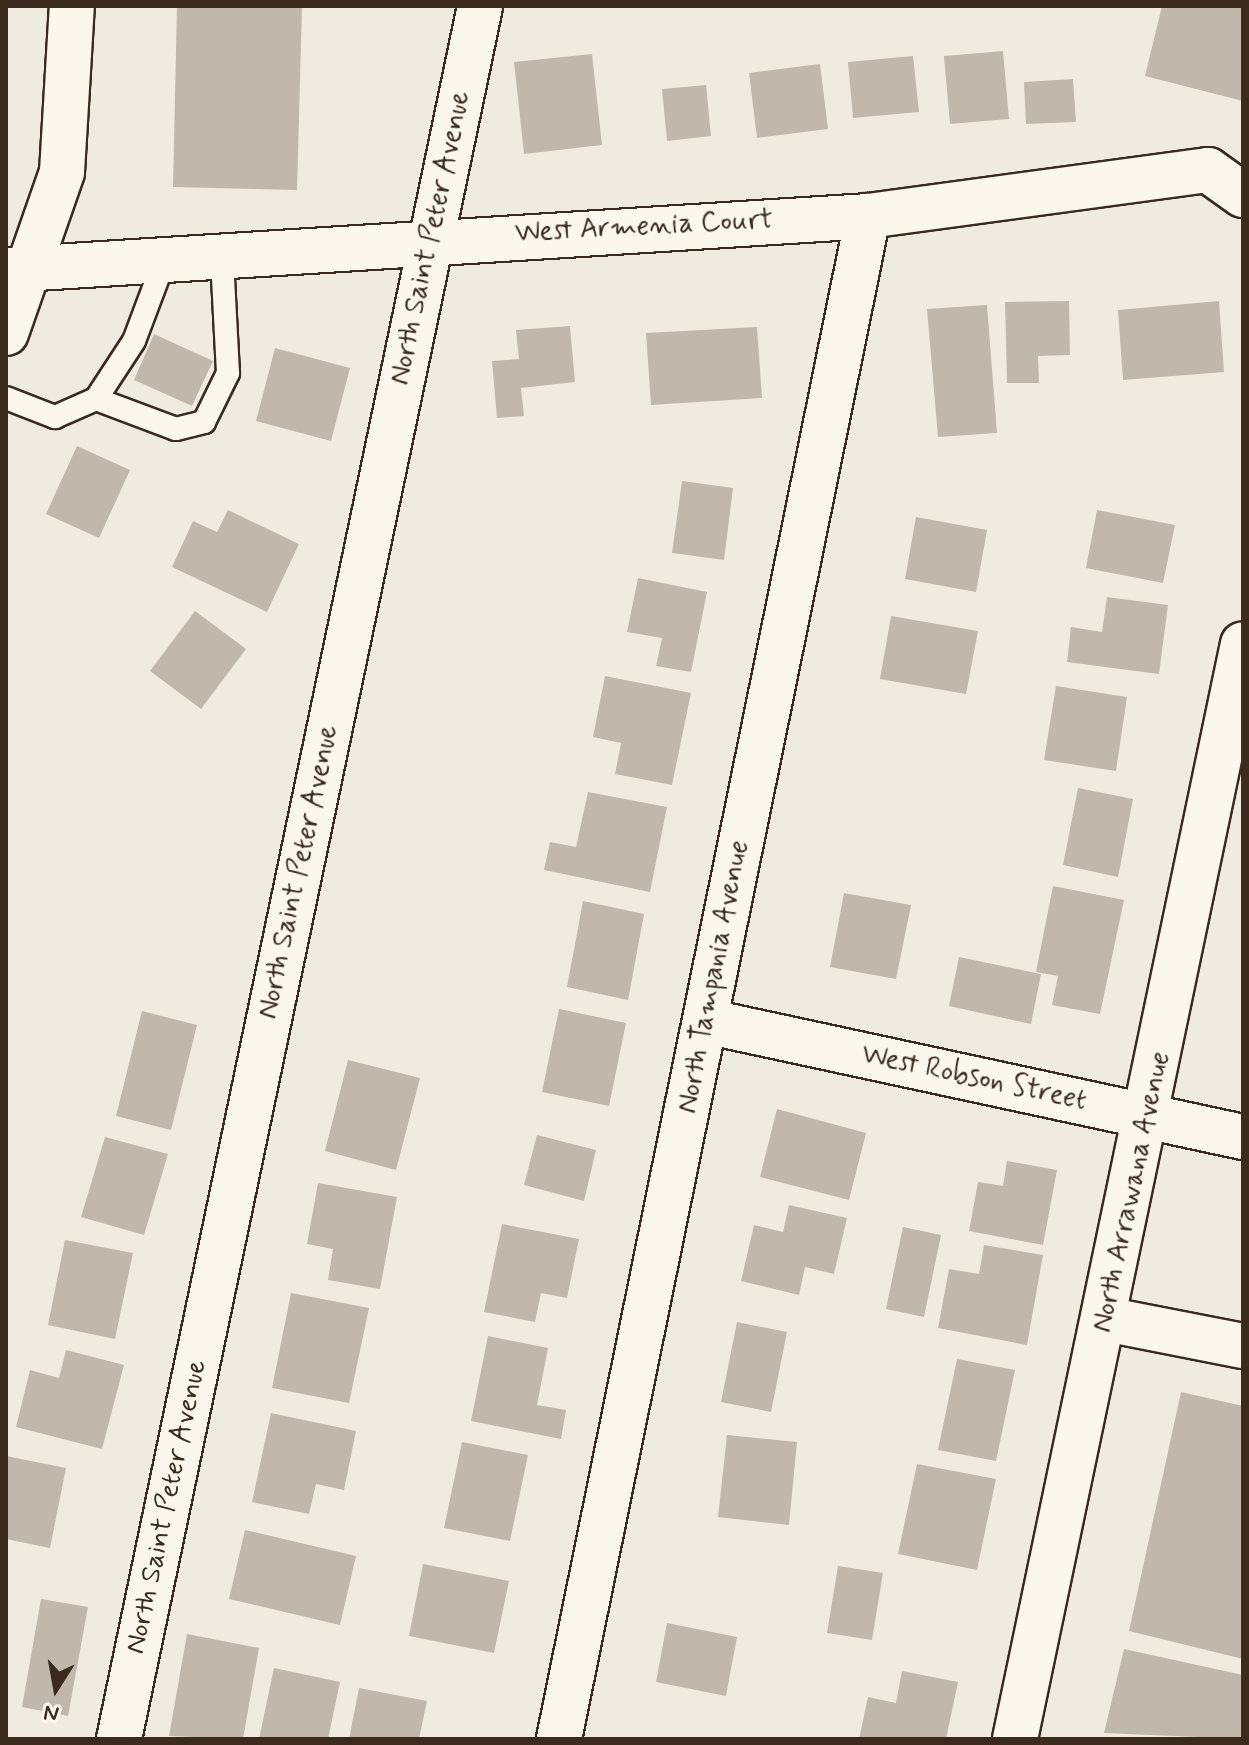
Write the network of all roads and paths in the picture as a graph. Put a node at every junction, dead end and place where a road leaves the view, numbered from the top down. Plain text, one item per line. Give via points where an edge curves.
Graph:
1 (72, 6) edge
2 (480, 6) edge
3 (1243, 195) edge
4 (868, 216) junction
5 (430, 241) junction
6 (222, 257) junction
7 (164, 261) junction
8 (20, 268) edge
9 (6, 333) edge
10 (6, 398) edge
11 (96, 399) junction
12 (1243, 644) edge
13 (705, 1021) junction
14 (1149, 1116) junction
15 (1243, 1137) edge
16 (1105, 1319) junction
17 (1243, 1346) edge
18 (119, 1739) edge
19 (559, 1739) edge
20 (1015, 1739) edge

1 - 8 street via 62,172
2 - 5 street, North Saint Peter Avenue
3 - 4 street, West Armenia Court via 1208,170
4 - 5 street, West Armenia Court
4 - 13 street, North Tampania Avenue
5 - 6 street, West Armenia Court
5 - 18 street, North Saint Peter Avenue
6 - 7 street, West Armenia Court
6 - 11 lane via 228,373 204,422 176,429
7 - 8 street, West Armenia Court
7 - 11 lane via 134,341
8 - 9 street
10 - 11 lane via 55,417
12 - 14 street, North Arrawana Avenue
13 - 14 street, West Robson Street
13 - 19 street, North Tampania Avenue
14 - 15 street, West Robson Street
14 - 16 street, North Arrawana Avenue
16 - 17 street
16 - 20 street, North Arrawana Avenue

